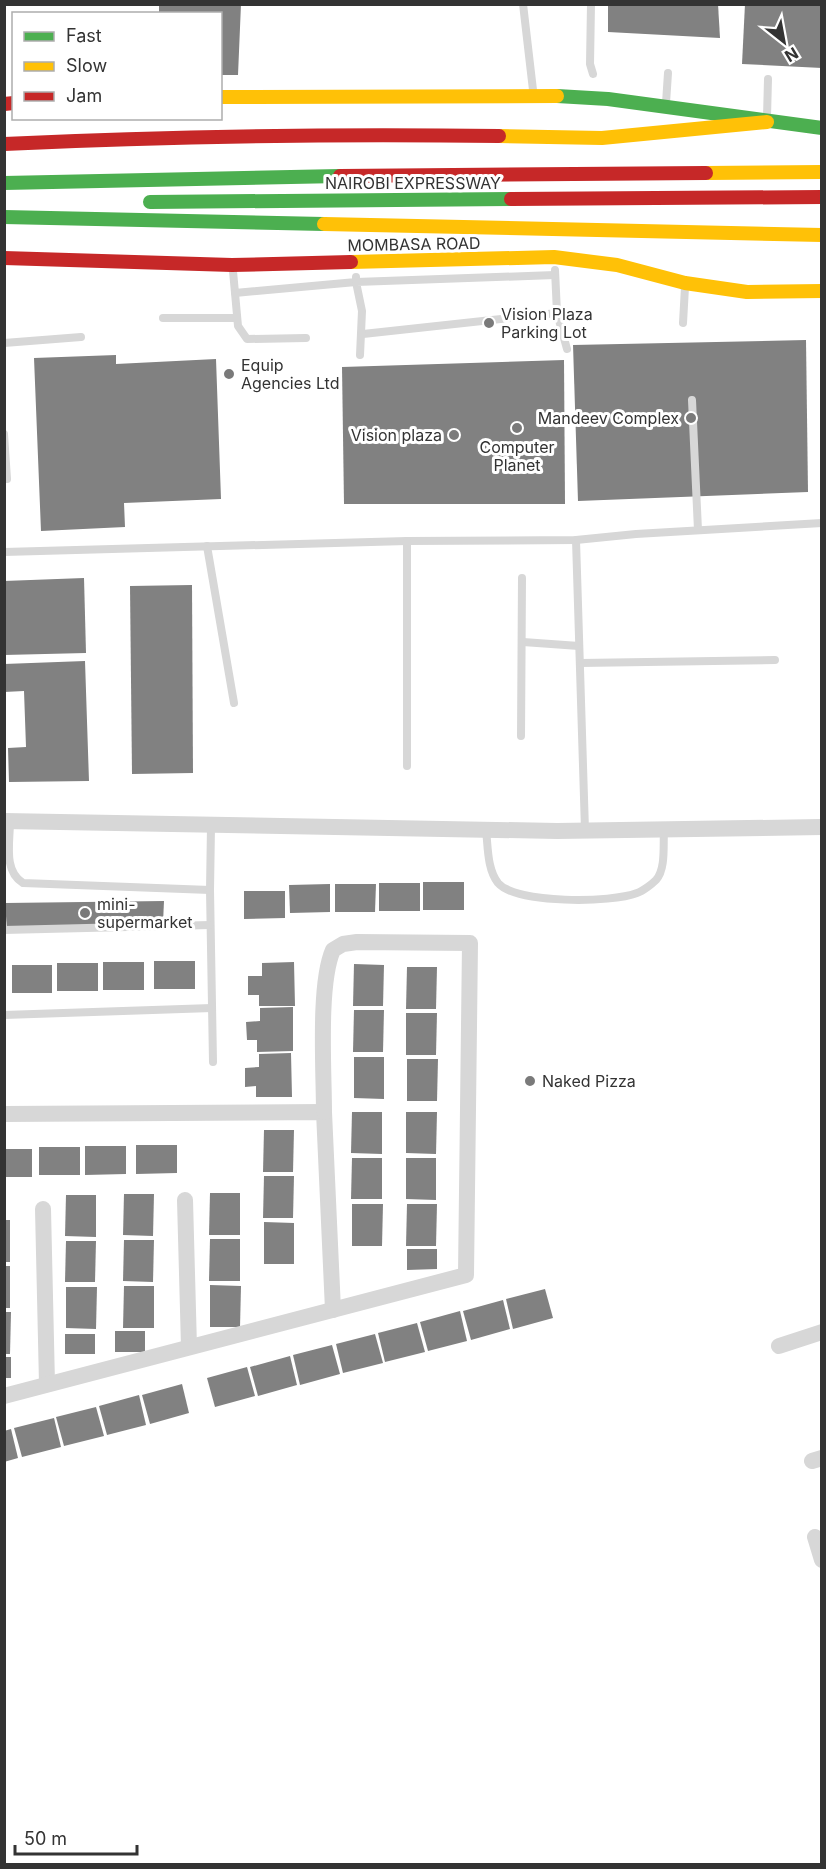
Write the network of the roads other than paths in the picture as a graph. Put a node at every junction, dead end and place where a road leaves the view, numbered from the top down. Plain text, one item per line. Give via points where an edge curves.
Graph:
1 (523, 4) edge
2 (591, 4) edge
3 (668, 74) dead end
4 (593, 75) dead end
5 (768, 79) dead end
6 (533, 95) junction
7 (222, 97) edge
8 (666, 107) junction
9 (766, 122) junction
10 (822, 128) edge
11 (4, 144) edge
12 (822, 172) edge
13 (4, 183) edge
14 (822, 197) edge
15 (132, 202) dead end
16 (62, 204) dead end
17 (4, 206) edge
18 (4, 218) edge
19 (822, 235) edge
20 (554, 257) junction
21 (4, 258) edge
22 (357, 261) junction
23 (232, 265) junction
24 (555, 275) junction
25 (356, 282) junction
26 (685, 284) junction
27 (822, 291) edge
28 (235, 293) junction
29 (557, 313) junction
30 (162, 318) dead end
31 (237, 318) junction
32 (683, 323) dead end
33 (363, 334) junction
34 (81, 337) dead end
35 (306, 338) dead end
36 (4, 343) edge
37 (567, 349) dead end
38 (360, 355) dead end
39 (692, 400) dead end
40 (4, 434) edge
41 (7, 479) dead end
42 (822, 523) edge
43 (698, 530) junction
44 (576, 540) junction
45 (407, 541) junction
46 (207, 546) junction
47 (4, 552) edge
48 (522, 578) dead end
49 (523, 642) junction
50 (579, 646) junction
51 (775, 660) dead end
52 (580, 663) junction
53 (234, 703) dead end
54 (521, 735) dead end
55 (407, 766) dead end
56 (7, 821) edge
57 (211, 825) junction
58 (822, 827) edge
59 (486, 830) junction
60 (585, 830) junction
61 (664, 831) junction
62 (210, 890) junction
63 (210, 925) junction
64 (4, 930) edge
65 (212, 1008) junction
66 (4, 1015) edge
67 (213, 1062) dead end
68 (324, 1112) junction
69 (4, 1114) edge
70 (185, 1200) dead end
71 (43, 1209) dead end
72 (333, 1310) junction
73 (822, 1332) edge
74 (779, 1346) dead end
75 (189, 1347) junction
76 (47, 1384) junction
77 (4, 1396) edge
78 (814, 1537) dead end
79 (822, 1560) edge

1 - 6 lane
2 - 4 lane
3 - 8 lane
5 - 9 lane
6 - 7 highway
6 - 8 highway
8 - 9 highway
9 - 10 highway
9 - 11 highway via 602,138 356,134
12 - 13 highway, NAIROBI EXPRESSWAY via 371,175
14 - 15 highway, NAIROBI EXPRESSWAY
16 - 17 highway
18 - 19 highway
20 - 22 highway, MOMBASA ROAD
20 - 24 lane
20 - 26 highway, MOMBASA ROAD via 617,265
21 - 23 highway, MOMBASA ROAD
22 - 23 highway, MOMBASA ROAD
22 - 25 lane
23 - 28 lane
24 - 25 lane
24 - 29 lane
25 - 28 lane
25 - 33 lane
26 - 27 highway, MOMBASA ROAD via 747,292
26 - 32 lane
28 - 31 lane
29 - 33 lane
29 - 37 lane
30 - 31 lane
31 - 35 lane via 247,339
33 - 38 lane
34 - 36 lane
39 - 43 lane
40 - 41 lane
42 - 43 lane
43 - 44 lane
44 - 45 lane
44 - 50 lane
45 - 46 lane
45 - 55 lane
46 - 47 lane
46 - 53 lane
48 - 49 lane
49 - 50 lane
49 - 54 lane
50 - 52 lane
51 - 52 lane
52 - 60 lane
56 - 57 street
56 - 62 lane via 10,869 23,883
57 - 59 street
57 - 62 lane
58 - 61 street
59 - 60 street
59 - 61 lane via 490,867 499,884 517,894 583,899 638,893 655,881 661,872
60 - 61 street
62 - 63 lane
63 - 64 lane
63 - 65 lane
65 - 66 lane
65 - 67 lane
68 - 69 street
68 - 72 street
68 - 72 street via 324,1011 327,969 333,950 357,942 470,944 466,1275
70 - 75 street
71 - 76 street
72 - 75 street
73 - 74 street
75 - 76 street
76 - 77 street
78 - 79 street

